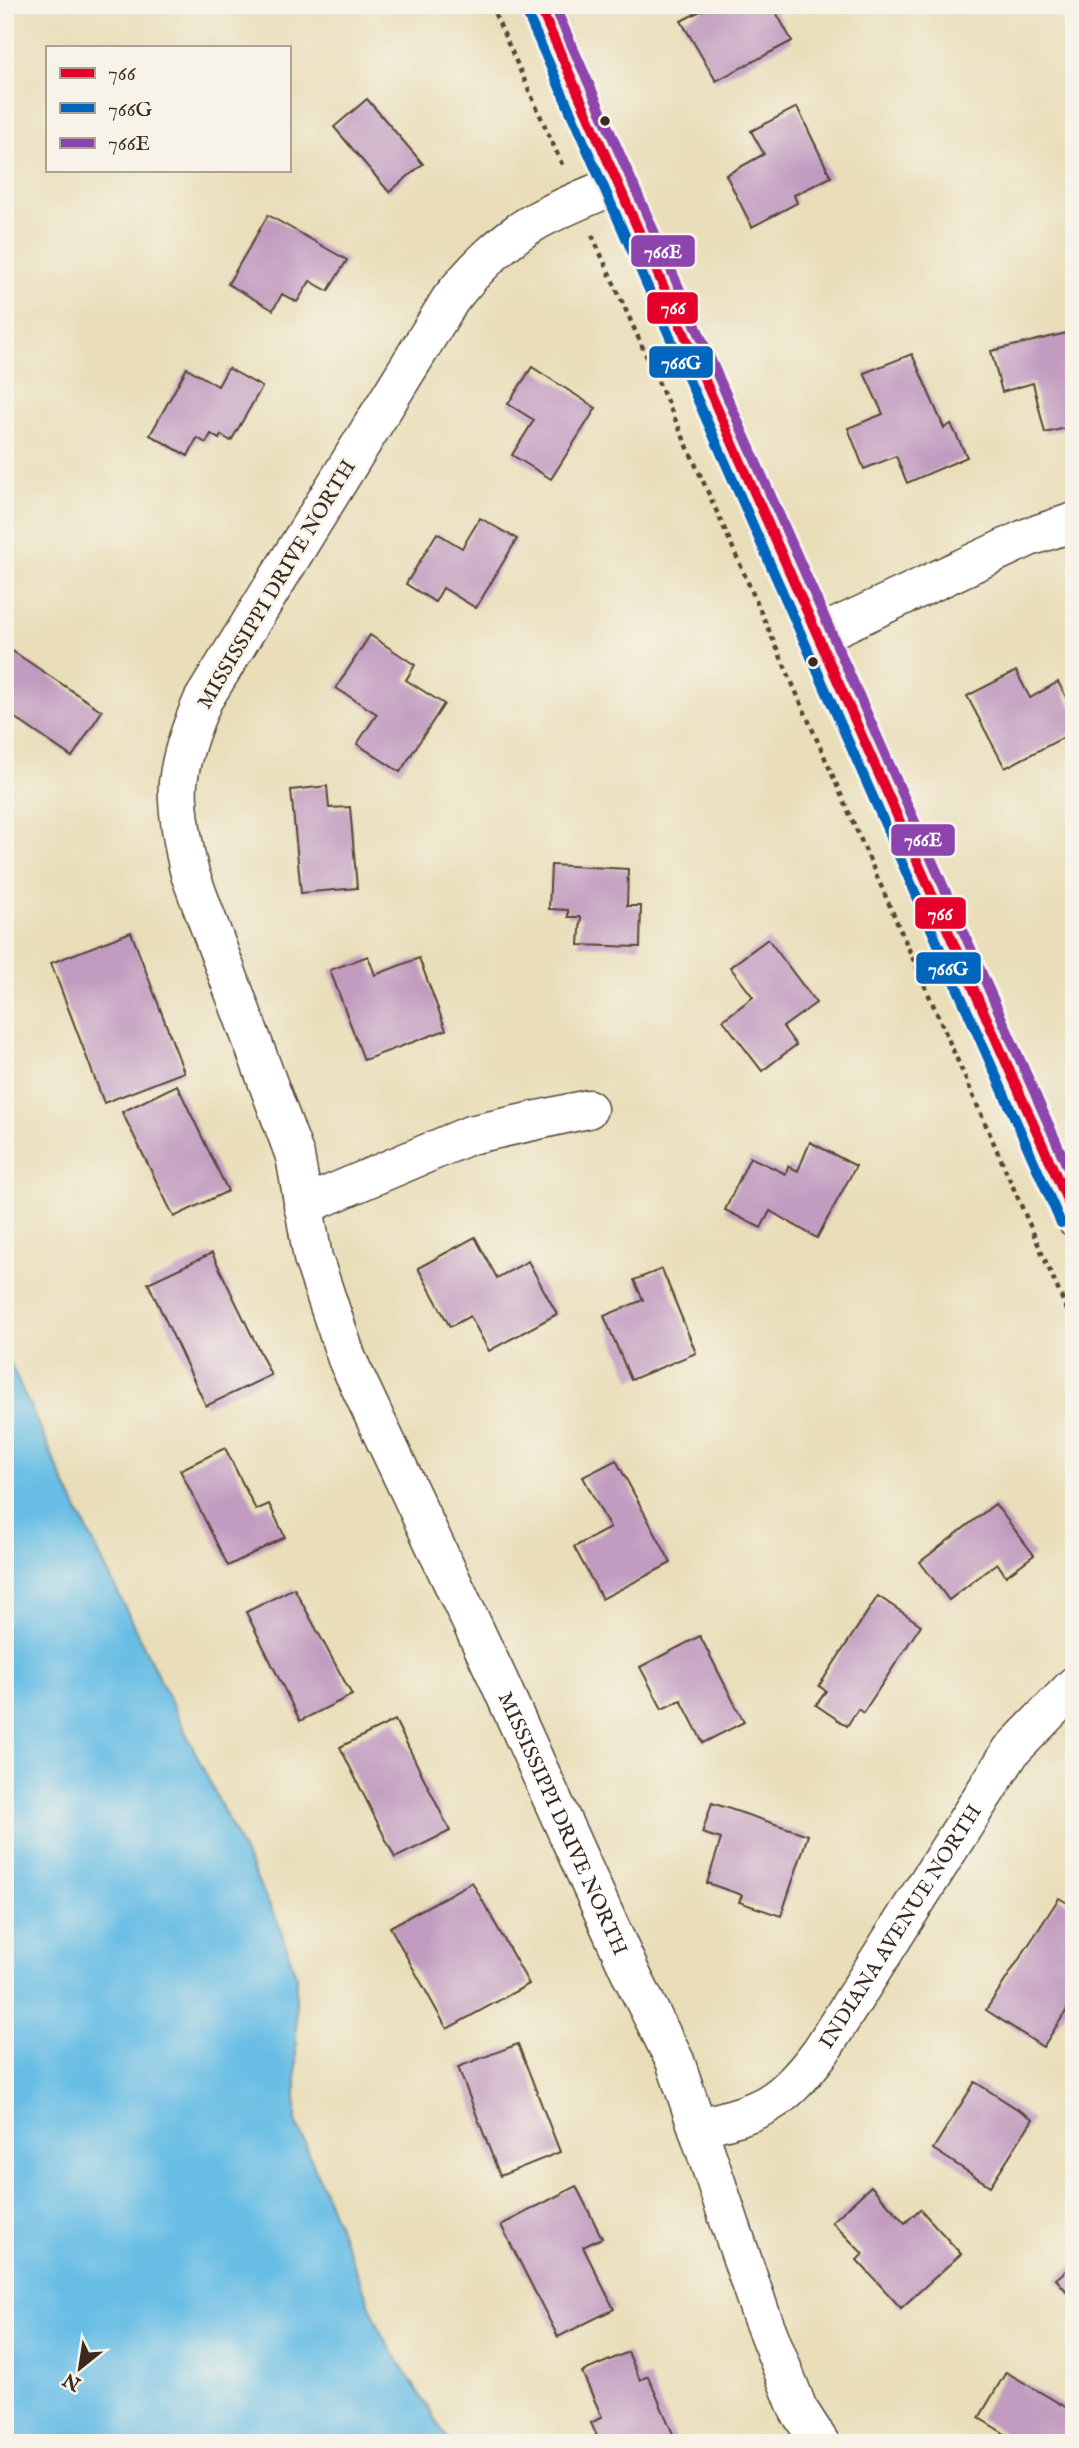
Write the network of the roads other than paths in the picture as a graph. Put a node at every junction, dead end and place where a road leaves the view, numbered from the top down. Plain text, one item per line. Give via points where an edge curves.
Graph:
1 (539, 5) edge
2 (618, 184) junction
3 (1074, 522) edge
4 (817, 636) junction
5 (588, 1109) dead end
6 (303, 1206) junction
7 (1074, 1217) edge
8 (1074, 1686) edge
9 (699, 2127) junction
10 (820, 2443) edge

1 - 2 street
2 - 4 street
2 - 6 street, MISSISSIPPI DRIVE NORTH via 537,220 469,275 211,688 191,728 178,784 184,852 295,1156
3 - 4 street via 1029,537
4 - 7 street
5 - 6 street via 470,1135
6 - 9 street, MISSISSIPPI DRIVE NORTH via 313,1258 347,1359 675,2062
8 - 9 street, INDIANA AVENUE NORTH via 1011,1751 799,2080 755,2112
9 - 10 street, MISSISSIPPI DRIVE NORTH via 761,2315 798,2409

